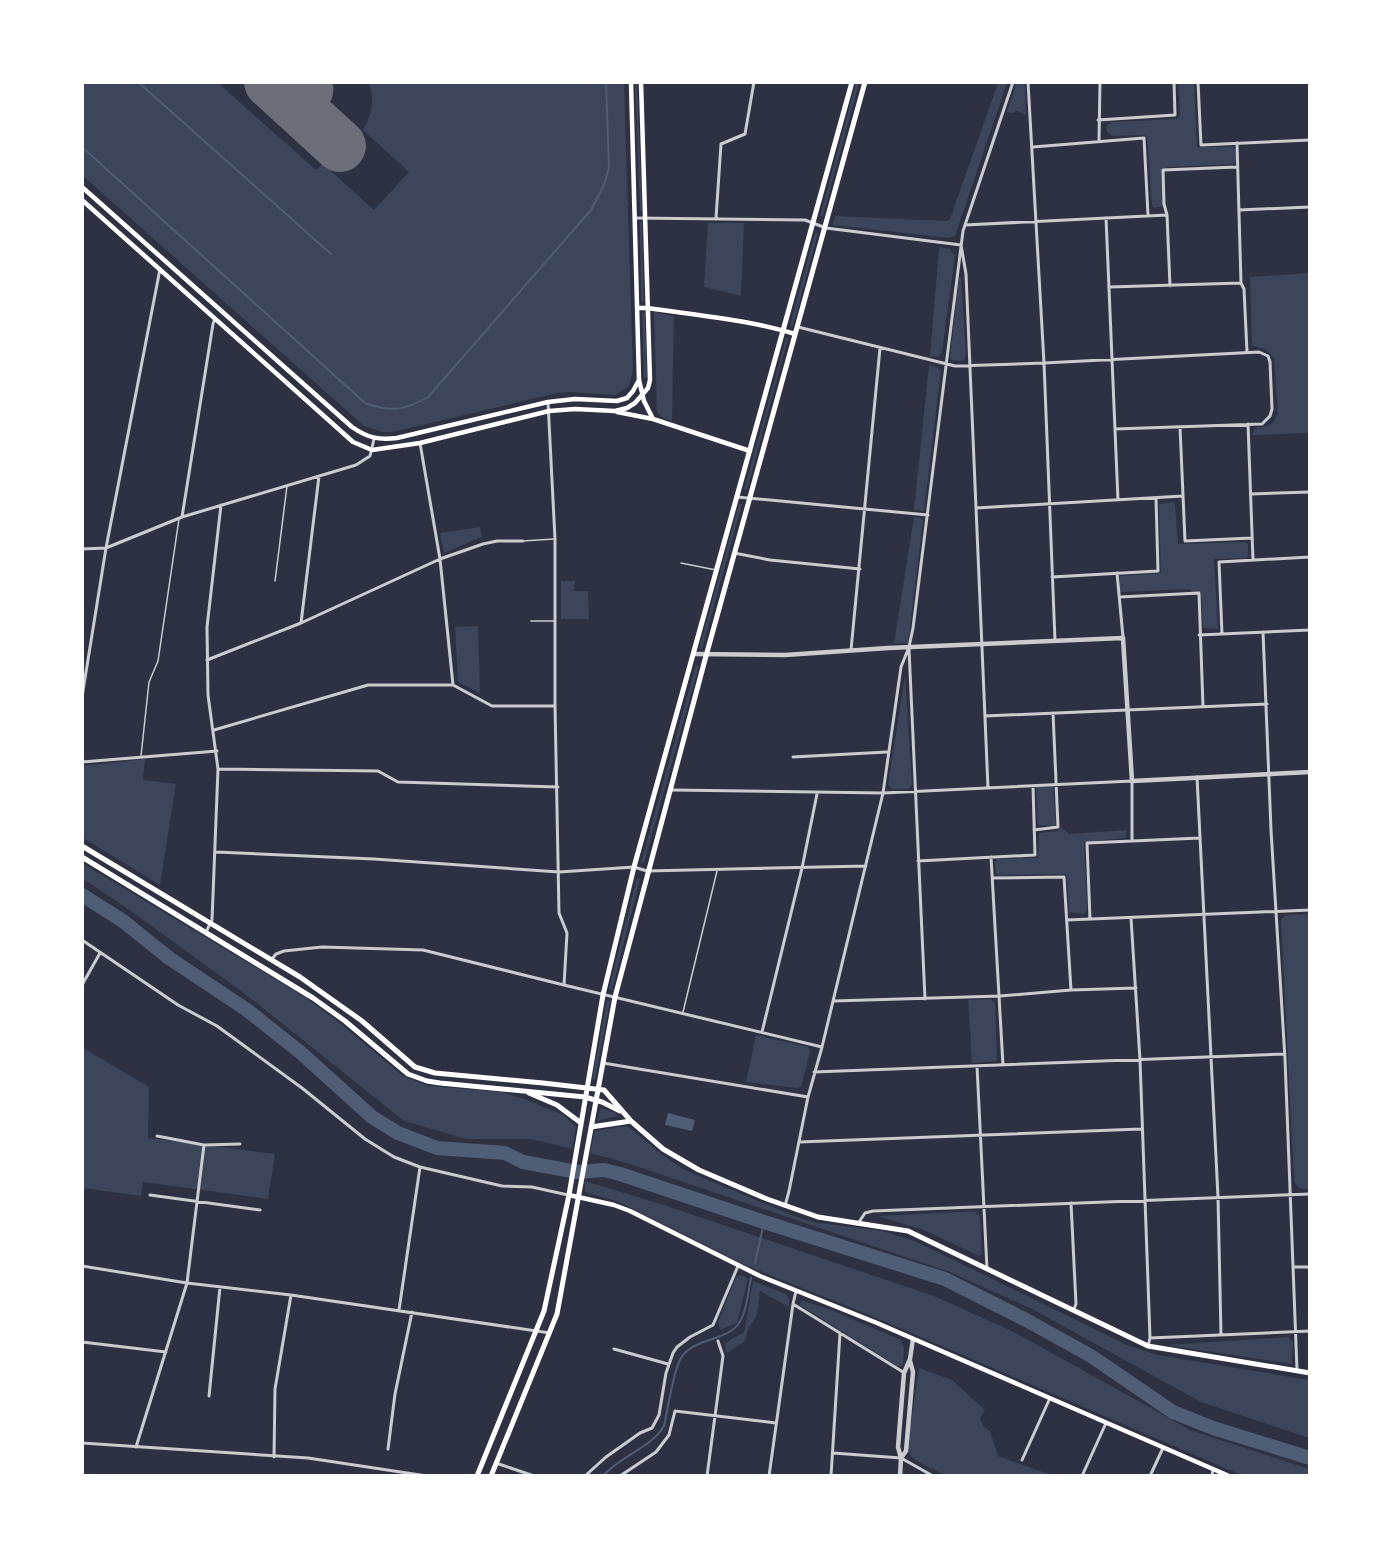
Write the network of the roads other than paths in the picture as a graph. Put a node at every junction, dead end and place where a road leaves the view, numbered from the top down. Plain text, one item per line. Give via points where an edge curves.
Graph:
1 (631, 82) edge
2 (641, 82) edge
3 (754, 82) edge
4 (852, 82) edge
5 (865, 82) edge
6 (1013, 82) edge
7 (1028, 82) edge
8 (1100, 82) edge
9 (1174, 82) edge
10 (1198, 82) edge
11 (1098, 120) junction
12 (1310, 140) edge
13 (1100, 141) junction
14 (1237, 143) junction
15 (1033, 147) junction
16 (1237, 167) junction
17 (82, 187) edge
18 (82, 200) edge
19 (1310, 207) edge
20 (1239, 210) junction
21 (1148, 215) junction
22 (1167, 215) junction
23 (636, 218) junction
24 (646, 218) junction
25 (716, 218) junction
26 (1106, 218) junction
27 (1036, 222) junction
28 (814, 223) junction
29 (965, 225) junction
30 (826, 228) junction
31 (961, 245) junction
32 (160, 269) junction
33 (1241, 283) junction
34 (1170, 286) junction
35 (1109, 287) junction
36 (637, 308) junction
37 (648, 308) junction
38 (215, 318) junction
39 (782, 330) junction
40 (796, 331) junction
41 (880, 348) junction
42 (1247, 352) junction
43 (1112, 358) junction
44 (1044, 363) junction
45 (945, 364) junction
46 (970, 366) junction
47 (639, 380) junction
48 (643, 395) junction
49 (548, 402) junction
50 (549, 411) junction
51 (615, 411) junction
52 (653, 419) junction
53 (1248, 424) junction
54 (1180, 427) junction
55 (1115, 429) junction
56 (374, 439) junction
57 (420, 443) junction
58 (372, 450) junction
59 (750, 451) junction
60 (319, 476) junction
61 (288, 485) junction
62 (1310, 492) edge
63 (1251, 494) junction
64 (1183, 496) junction
65 (736, 497) junction
66 (750, 498) junction
67 (1156, 498) junction
68 (1118, 500) junction
69 (221, 505) junction
70 (1049, 505) junction
71 (976, 508) junction
72 (864, 509) junction
73 (928, 515) junction
74 (181, 518) junction
75 (1252, 538) junction
76 (555, 539) junction
77 (523, 542) joint
78 (106, 548) junction
79 (82, 549) edge
80 (734, 554) junction
81 (1310, 557) edge
82 (440, 559) junction
83 (1253, 560) junction
84 (681, 562) dead end
85 (860, 569) junction
86 (717, 570) junction
87 (1117, 573) junction
88 (1052, 577) junction
89 (275, 581) dead end
90 (1120, 597) junction
91 (531, 621) dead end
92 (556, 621) junction
93 (301, 623) junction
94 (1310, 630) edge
95 (1263, 632) junction
96 (1222, 634) junction
97 (1199, 635) junction
98 (1123, 638) junction
99 (1055, 641) junction
100 (982, 644) junction
101 (909, 647) junction
102 (851, 650) junction
103 (694, 654) junction
104 (706, 656) junction
105 (207, 660) junction
106 (453, 685) junction
107 (82, 697) edge
108 (1267, 704) junction
109 (555, 705) junction
110 (1203, 707) junction
111 (1126, 710) junction
112 (1053, 713) junction
113 (985, 716) junction
114 (214, 730) junction
115 (217, 751) junction
116 (887, 752) junction
117 (141, 756) junction
118 (793, 757) dead end
119 (82, 762) edge
120 (218, 769) junction
121 (1310, 772) edge
122 (1269, 774) junction
123 (1197, 777) junction
124 (1132, 781) junction
125 (1056, 784) junction
126 (1032, 786) junction
127 (558, 787) junction
128 (988, 788) junction
129 (670, 790) junction
130 (915, 791) junction
131 (883, 793) junction
132 (817, 794) junction
133 (1034, 830) junction
134 (1200, 838) junction
135 (1132, 841) junction
136 (82, 846) edge
137 (216, 852) junction
138 (82, 857) edge
139 (991, 857) junction
140 (918, 861) junction
141 (866, 866) junction
142 (634, 867) junction
143 (802, 868) junction
144 (647, 871) junction
145 (718, 871) junction
146 (559, 872) junction
147 (992, 878) junction
148 (1310, 910) edge
149 (1276, 912) junction
150 (1205, 915) junction
151 (1131, 918) junction
152 (1090, 919) junction
153 (1066, 920) junction
154 (211, 923) junction
155 (205, 932) junction
156 (82, 940) edge
157 (100, 953) junction
158 (271, 960) junction
159 (82, 985) edge
160 (564, 986) junction
161 (1136, 988) junction
162 (1071, 990) junction
163 (603, 994) junction
164 (1000, 996) junction
165 (615, 997) junction
166 (925, 999) junction
167 (833, 1001) junction
168 (682, 1014) junction
169 (762, 1032) junction
170 (822, 1047) junction
171 (1285, 1054) junction
172 (1211, 1058) junction
173 (1140, 1060) junction
174 (603, 1063) junction
175 (1003, 1065) junction
176 (978, 1066) junction
177 (814, 1072) junction
178 (586, 1087) junction
179 (598, 1089) junction
180 (522, 1090) junction
181 (585, 1097) junction
182 (808, 1097) junction
183 (596, 1100) junction
184 (624, 1113) junction
185 (631, 1121) junction
186 (581, 1123) junction
187 (591, 1127) junction
188 (1141, 1129) junction
189 (980, 1135) junction
190 (157, 1136) dead end
191 (799, 1142) junction
192 (240, 1144) dead end
193 (204, 1145) junction
194 (420, 1167) junction
195 (1310, 1194) edge
196 (150, 1195) dead end
197 (568, 1195) junction
198 (1291, 1195) junction
199 (579, 1197) junction
200 (1218, 1197) junction
201 (1144, 1200) junction
202 (197, 1201) junction
203 (1071, 1203) junction
204 (785, 1206) junction
205 (985, 1207) junction
206 (260, 1210) dead end
207 (858, 1222) junction
208 (82, 1266) edge
209 (738, 1266) junction
210 (1310, 1266) edge
211 (1293, 1267) junction
212 (987, 1269) junction
213 (187, 1283) junction
214 (220, 1287) junction
215 (797, 1290) junction
216 (291, 1295) junction
217 (793, 1304) junction
218 (399, 1310) junction
219 (1073, 1311) junction
220 (412, 1312) junction
221 (537, 1331) junction
222 (1310, 1331) edge
223 (1296, 1332) junction
224 (550, 1333) junction
225 (840, 1333) junction
226 (1221, 1335) junction
227 (1150, 1338) junction
228 (913, 1339) junction
229 (718, 1341) dead end
230 (82, 1342) edge
231 (1148, 1346) junction
232 (614, 1349) dead end
233 (166, 1352) junction
234 (910, 1359) junction
235 (668, 1364) junction
236 (1297, 1371) junction
237 (904, 1373) junction
238 (1310, 1373) edge
239 (209, 1396) dead end
240 (1050, 1398) junction
241 (716, 1415) junction
242 (776, 1423) junction
243 (1106, 1423) junction
244 (82, 1443) edge
245 (136, 1447) junction
246 (1163, 1448) junction
247 (388, 1449) dead end
248 (833, 1453) junction
249 (274, 1457) junction
250 (901, 1458) junction
251 (1022, 1460) dead end
252 (496, 1463) junction
253 (1213, 1469) junction
254 (427, 1476) edge
255 (477, 1476) edge
256 (491, 1476) edge
257 (534, 1476) edge
258 (585, 1476) edge
259 (620, 1476) edge
260 (707, 1476) edge
261 (769, 1476) edge
262 (831, 1476) edge
263 (900, 1476) edge
264 (933, 1476) edge
265 (1082, 1476) edge
266 (1150, 1476) edge
267 (1212, 1476) edge
268 (1229, 1476) edge

1 - 23 main road
2 - 24 main road
3 - 25 street via 745,134 721,144
4 - 28 main road
5 - 30 main road
6 - 29 street
7 - 15 street
8 - 11 street
9 - 11 street via 1175,115
10 - 14 street via 1201,145
11 - 13 street
12 - 14 street
13 - 15 street
13 - 21 street via 1144,138
14 - 16 street
15 - 27 street
16 - 20 street
16 - 22 street via 1163,170
17 - 56 main road via 352,428
18 - 32 main road
19 - 20 street
20 - 33 street
21 - 22 street
21 - 26 street
22 - 34 street
23 - 24 street
23 - 36 main road
24 - 25 street
24 - 37 main road
25 - 28 street
26 - 27 street
26 - 35 street
27 - 29 street
27 - 44 street
28 - 30 street
28 - 39 main road
29 - 31 street
30 - 31 street
30 - 40 main road
31 - 45 street
31 - 46 street
32 - 38 main road
32 - 78 street
33 - 34 street
33 - 42 street
34 - 35 street
35 - 43 street
36 - 37 main road
36 - 47 main road
37 - 39 main road
37 - 48 main road via 650,380
38 - 58 main road via 353,442
38 - 74 street
39 - 40 main road
39 - 59 main road
40 - 41 street
40 - 66 main road
41 - 45 street
41 - 72 street
42 - 43 street
42 - 53 street via 1264,353 1270,362 1272,409 1262,424
43 - 44 street
43 - 55 street
44 - 46 street
44 - 70 street
45 - 46 street
45 - 73 street
46 - 71 street
47 - 48 main road
47 - 49 main road via 627,398 617,401
48 - 51 main road via 627,408
48 - 52 main road
49 - 50 street
49 - 56 main road via 397,438
50 - 51 main road
50 - 57 main road
50 - 76 street
51 - 52 main road
52 - 59 main road
53 - 54 street
53 - 63 street
54 - 55 street
54 - 64 street
55 - 68 street
56 - 58 street
57 - 58 main road
57 - 82 street
58 - 60 street via 370,456 356,465
59 - 65 main road
60 - 61 street
60 - 93 street
61 - 69 street
61 - 89 lane
62 - 63 street
63 - 75 street
64 - 67 street
64 - 75 street via 1185,541
65 - 66 street
65 - 86 main road
66 - 72 street
66 - 80 main road
67 - 68 street
67 - 87 street via 1158,571
68 - 70 street
69 - 74 street
69 - 105 street
70 - 71 street
70 - 88 street
71 - 100 street
72 - 73 street
72 - 85 street
73 - 101 street
74 - 78 street
74 - 117 lane via 158,661 149,682
75 - 83 street
76 - 77 lane
76 - 92 street
77 - 82 street via 497,541
78 - 79 street
78 - 107 street
80 - 85 street
80 - 104 main road
81 - 83 street
82 - 93 street
82 - 106 street
83 - 96 street via 1219,562
84 - 86 lane
85 - 102 street
86 - 103 main road
87 - 88 street
87 - 90 street
88 - 99 street
90 - 97 street via 1199,593
90 - 98 street
91 - 92 lane
92 - 109 street
93 - 105 street
94 - 95 street
95 - 96 street
95 - 108 street
96 - 97 street
97 - 110 street
98 - 99 street
98 - 111 street
99 - 100 street
100 - 101 street
100 - 113 street
101 - 102 street
101 - 116 street via 901,667
101 - 130 street
102 - 104 street
103 - 104 street
103 - 142 main road
104 - 129 main road
105 - 114 street
106 - 109 street via 492,706
106 - 114 street via 357,687
108 - 110 street
108 - 122 street
109 - 127 street
110 - 111 street
111 - 112 street
111 - 124 street
112 - 113 street
112 - 125 street
113 - 128 street
114 - 115 street
115 - 117 street
115 - 120 street
116 - 118 street
116 - 131 street
117 - 119 street
120 - 127 street via 378,771 398,782
120 - 137 street
121 - 122 street
122 - 123 street
122 - 149 street
123 - 124 street
123 - 134 street
124 - 125 street
124 - 135 street
125 - 126 street
125 - 133 street via 1058,828
126 - 128 street
126 - 133 street
127 - 146 street
128 - 130 street
129 - 132 street
129 - 144 main road
130 - 131 street
130 - 140 street
131 - 132 street
131 - 141 street
132 - 143 street
133 - 139 street via 1035,855
134 - 135 street
134 - 150 street
135 - 152 street via 1087,843
136 - 154 main road
137 - 146 street
137 - 154 street
138 - 155 main road
139 - 140 street
139 - 147 street
140 - 166 street
141 - 143 street
141 - 167 street
142 - 144 street
142 - 146 street
142 - 163 main road
143 - 145 street
143 - 169 street
144 - 145 street
144 - 165 main road
145 - 168 lane
146 - 160 street via 559,913 567,933
147 - 153 street via 1064,877
147 - 164 street
148 - 149 street
149 - 150 street
149 - 171 street
150 - 151 street
150 - 172 street
151 - 152 street
151 - 161 street
152 - 153 street
153 - 162 street
154 - 155 street
154 - 158 main road
155 - 180 main road via 313,998 417,1079
156 - 157 street
157 - 159 street
157 - 194 street via 217,1026 366,1139 394,1157
158 - 160 street via 284,951 322,947 423,950
158 - 178 main road via 333,1000 423,1070
160 - 163 street
161 - 162 street
161 - 173 street
162 - 164 street
163 - 165 street
163 - 178 main road
164 - 166 street
164 - 175 street
165 - 168 street
165 - 174 main road
166 - 167 street
167 - 170 street
168 - 169 street
169 - 170 street
170 - 177 street
171 - 172 street
171 - 198 street
172 - 173 street
172 - 200 street
173 - 175 street
173 - 188 street
174 - 179 main road
174 - 182 street
175 - 176 street
176 - 177 street
176 - 189 street
177 - 182 street
178 - 179 main road
178 - 181 main road
179 - 183 main road
179 - 184 main road via 607,1092
180 - 181 main road
180 - 186 main road via 557,1105
181 - 183 main road
181 - 186 main road
182 - 191 street
183 - 184 main road
183 - 187 main road
184 - 185 main road
185 - 187 main road
185 - 204 main road via 679,1159
186 - 197 main road
187 - 199 main road
188 - 189 street
188 - 201 street
189 - 191 street
189 - 205 street
190 - 193 street
191 - 204 street
192 - 193 street
193 - 202 street
194 - 197 street via 502,1186 532,1187
194 - 218 street
195 - 198 street
196 - 202 street
197 - 199 main road
197 - 221 main road
198 - 200 street
198 - 211 street
199 - 209 main road via 630,1211
199 - 224 main road via 562,1293
200 - 201 street
200 - 226 street
201 - 203 street
201 - 227 street
202 - 206 street
202 - 213 street
203 - 205 street
203 - 219 street via 1076,1304
204 - 207 main road
205 - 207 street via 873,1212 865,1213
205 - 212 street
207 - 212 main road via 908,1231
208 - 213 street
209 - 215 main road
209 - 235 street via 713,1325 677,1347
210 - 211 street
211 - 223 street
212 - 219 main road
213 - 214 street
213 - 233 street
214 - 216 street
214 - 239 street
215 - 217 street
215 - 228 main road
216 - 218 street
216 - 249 street via 275,1389
217 - 225 street
217 - 242 street
218 - 220 street
219 - 231 main road
220 - 221 street
220 - 247 street
221 - 224 street
221 - 255 main road
222 - 223 street
223 - 226 street
223 - 236 street
224 - 252 main road
225 - 237 street
225 - 248 street
226 - 227 street
227 - 231 street
228 - 234 street
228 - 240 main road
229 - 241 street via 723,1356
230 - 233 street
231 - 236 main road
232 - 235 street
233 - 245 street
234 - 237 street
234 - 250 street via 913,1372 906,1451
235 - 258 street via 652,1428 606,1456
236 - 238 main road
237 - 250 street via 898,1448
240 - 243 main road
240 - 251 street
241 - 242 street
241 - 259 street via 675,1411 669,1435 656,1452
241 - 260 street
242 - 261 street
243 - 246 main road
243 - 265 street
244 - 245 street
245 - 249 street
246 - 253 main road
246 - 266 street
248 - 250 street
248 - 262 street
249 - 254 street via 308,1458
250 - 263 street
250 - 264 street
252 - 256 main road
252 - 257 street
253 - 267 street
253 - 268 main road

